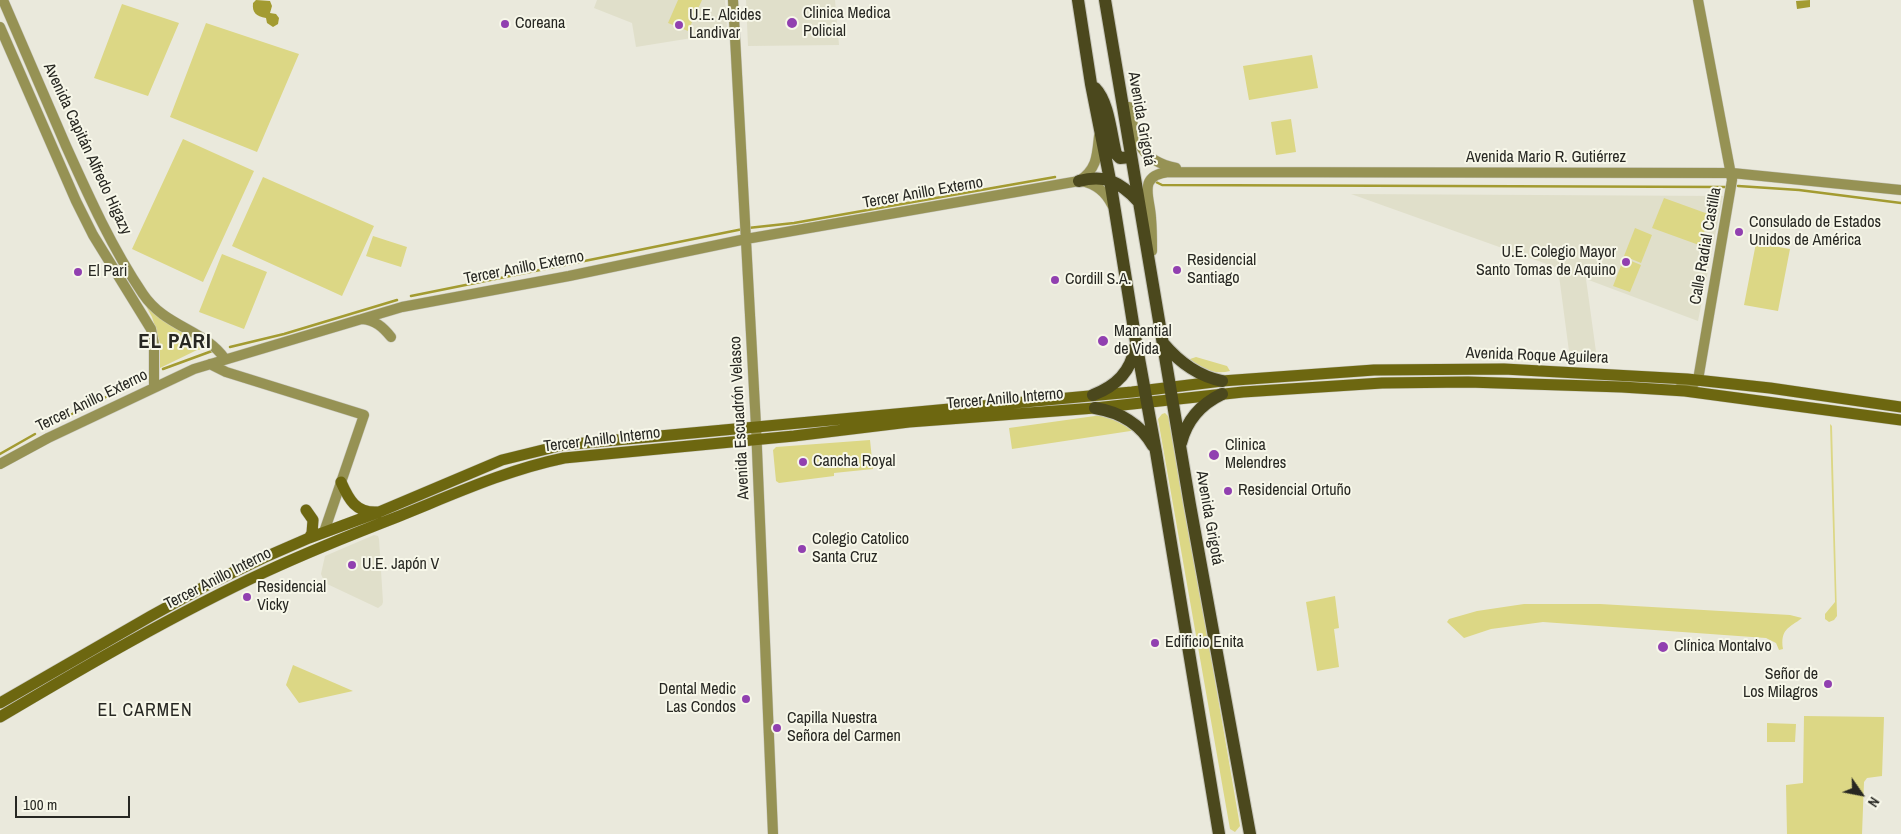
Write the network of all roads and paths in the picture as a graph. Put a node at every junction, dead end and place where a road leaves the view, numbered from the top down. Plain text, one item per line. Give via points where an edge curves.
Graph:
1 (3, 0) edge
2 (733, 0) edge
3 (1078, 0) edge
4 (1105, 0) edge
5 (1698, 0) edge
6 (0, 27) edge
7 (1116, 66) junction
8 (1092, 84) junction
9 (1099, 127) junction
10 (1131, 157) junction
11 (1190, 171) junction
12 (1079, 180) junction
13 (1110, 180) junction
14 (1732, 181) junction
15 (1901, 190) edge
16 (1138, 202) junction
17 (1115, 214) junction
18 (746, 236) junction
19 (1152, 273) junction
20 (358, 318) junction
21 (391, 337) dead end
22 (1136, 342) junction
23 (1163, 343) junction
24 (225, 359) junction
25 (210, 364) junction
26 (1419, 370) junction
27 (1504, 370) junction
28 (1610, 374) junction
29 (1698, 380) junction
30 (1468, 382) junction
31 (1382, 384) junction
32 (1568, 384) junction
33 (154, 387) junction
34 (1222, 388) junction
35 (1671, 390) junction
36 (1172, 393) junction
37 (1093, 395) junction
38 (1146, 396) junction
39 (1728, 397) junction
40 (1901, 407) edge
41 (1094, 408) junction
42 (943, 409) junction
43 (826, 420) junction
44 (1901, 420) edge
45 (910, 422) junction
46 (756, 426) junction
47 (718, 430) junction
48 (794, 436) junction
49 (757, 439) junction
50 (1180, 445) junction
51 (688, 446) junction
52 (1156, 452) junction
53 (502, 460) junction
54 (0, 464) edge
55 (491, 479) junction
56 (341, 482) junction
57 (306, 510) dead end
58 (379, 512) junction
59 (395, 518) junction
60 (324, 532) junction
61 (309, 538) junction
62 (286, 563) junction
63 (37, 681) junction
64 (24, 703) junction
65 (0, 704) edge
66 (0, 712) edge
67 (0, 717) edge
68 (1218, 829) edge
69 (1246, 831) edge
70 (773, 834) edge
71 (1229, 834) edge

1 - 24 street, Avenida Capitán Alfredo Higazy via 88,195 144,295 170,320 217,348
2 - 18 street, Avenida Escuadrón Velasco
3 - 8 main road
4 - 7 main road, Avenida Grigotá
5 - 14 street, Calle Radial Castilla
6 - 33 street, Avenida Capitán Alfredo Higazy via 76,201 93,235 151,329
7 - 10 main road, Avenida Grigotá
7 - 11 street, Avenida Mario R. Gutiérrez via 1136,141 1142,150 1158,163
8 - 9 main road
8 - 10 main road via 1106,106 1116,154 1120,158
9 - 12 street via 1093,168
9 - 13 main road
10 - 16 main road, Avenida Grigotá
11 - 14 street, Avenida Mario R. Gutiérrez
11 - 19 street, Avenida Mario R. Gutiérrez via 1158,173 1147,186
12 - 13 main road
12 - 17 street via 1099,188 1112,204
12 - 18 street, Tercer Anillo Externo
13 - 16 main road via 1126,189
13 - 17 main road
14 - 15 street, Avenida Mario R. Gutiérrez
14 - 29 street, Calle Radial Castilla
16 - 19 main road, Avenida Grigotá
17 - 22 main road
18 - 20 street, Tercer Anillo Externo via 569,276
18 - 46 street, Avenida Escuadrón Velasco
19 - 23 main road, Avenida Grigotá
20 - 21 street via 374,321
20 - 24 street, Tercer Anillo Externo
22 - 37 main road via 1134,357 1123,376 1107,390
22 - 38 main road
23 - 34 main road via 1178,359 1213,379
23 - 36 main road, Avenida Grigotá
24 - 25 street, Tercer Anillo Externo
25 - 33 street, Tercer Anillo Externo
25 - 56 street via 226,372 364,415
26 - 27 main road, Avenida Roque Aguilera
26 - 31 main road via 1384,379
26 - 34 main road, Avenida Roque Aguilera via 1374,370
27 - 28 main road, Avenida Roque Aguilera
27 - 30 main road via 1499,380
28 - 29 main road, Avenida Roque Aguilera
28 - 32 main road via 1573,378
29 - 35 street via 1692,385
29 - 39 street via 1703,386
29 - 40 main road, Avenida Roque Aguilera
30 - 31 main road, Avenida Roque Aguilera
30 - 32 main road, Avenida Roque Aguilera
31 - 34 main road, Avenida Roque Aguilera
32 - 35 main road, Avenida Roque Aguilera
33 - 54 street, Tercer Anillo Externo
34 - 36 main road, Avenida Roque Aguilera
34 - 50 main road via 1194,414
35 - 39 main road, Avenida Roque Aguilera
36 - 38 main road, Tercer Anillo Interno
36 - 50 main road, Avenida Grigotá
37 - 38 main road, Tercer Anillo Interno
37 - 42 main road, Tercer Anillo Interno
38 - 41 main road, Tercer Anillo Interno
38 - 52 main road
39 - 44 main road, Avenida Roque Aguilera
41 - 45 main road, Tercer Anillo Interno
41 - 52 main road via 1126,418 1143,432
42 - 43 main road, Tercer Anillo Interno
42 - 45 main road via 942,417
43 - 46 main road, Tercer Anillo Interno
43 - 48 main road via 795,428
45 - 48 main road, Tercer Anillo Interno
46 - 47 main road, Tercer Anillo Interno
46 - 49 street, Avenida Escuadrón Velasco
47 - 51 main road via 715,439
47 - 53 main road, Tercer Anillo Interno via 563,445
48 - 49 main road, Tercer Anillo Interno
49 - 51 main road, Tercer Anillo Interno
49 - 70 street, Avenida Escuadrón Velasco
50 - 69 main road, Avenida Grigotá
51 - 55 main road, Tercer Anillo Interno via 564,458
52 - 68 main road
53 - 55 main road via 495,467
53 - 58 main road, Tercer Anillo Interno
55 - 59 main road, Tercer Anillo Interno
56 - 58 main road via 352,504 360,510
56 - 60 street
57 - 61 main road via 313,520
58 - 60 main road, Tercer Anillo Interno
59 - 60 main road via 336,534
59 - 62 main road, Tercer Anillo Interno
60 - 61 main road, Tercer Anillo Interno
60 - 62 main road via 318,545
61 - 63 main road, Tercer Anillo Interno via 208,584
62 - 64 main road, Tercer Anillo Interno via 213,598
63 - 64 main road via 22,696
63 - 65 main road, Tercer Anillo Interno
64 - 67 main road, Tercer Anillo Interno
65 - 66 main road
68 - 71 main road

